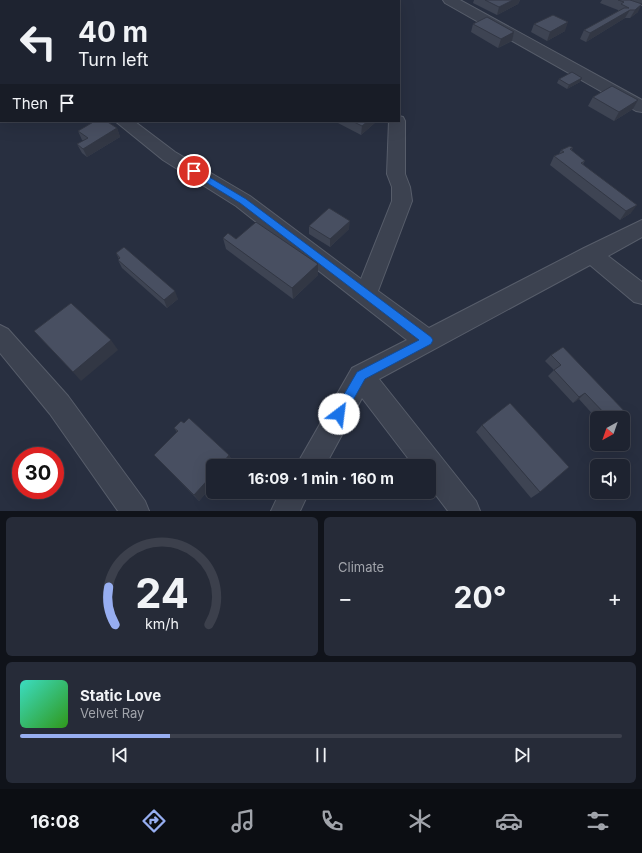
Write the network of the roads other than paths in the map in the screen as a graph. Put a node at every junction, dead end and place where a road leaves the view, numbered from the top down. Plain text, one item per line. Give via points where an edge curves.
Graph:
1 (450, 0) edge
2 (639, 0) edge
3 (642, 1) edge
4 (642, 107) edge
5 (124, 122) edge
6 (397, 122) edge
7 (642, 228) edge
8 (591, 254) junction
9 (366, 295) junction
10 (642, 295) edge
11 (0, 336) edge
12 (427, 340) junction
13 (361, 376) junction
14 (314, 459) edge
15 (291, 499) edge
16 (135, 511) edge
17 (285, 511) edge
18 (466, 511) edge

1 - 4 street
2 - 3 street
5 - 9 street via 169,156 243,201
6 - 9 street via 396,174 402,200
7 - 8 street
8 - 10 street
8 - 12 street
9 - 12 street
11 - 16 street via 59,405
12 - 13 street
13 - 14 street
13 - 18 street
15 - 17 street

